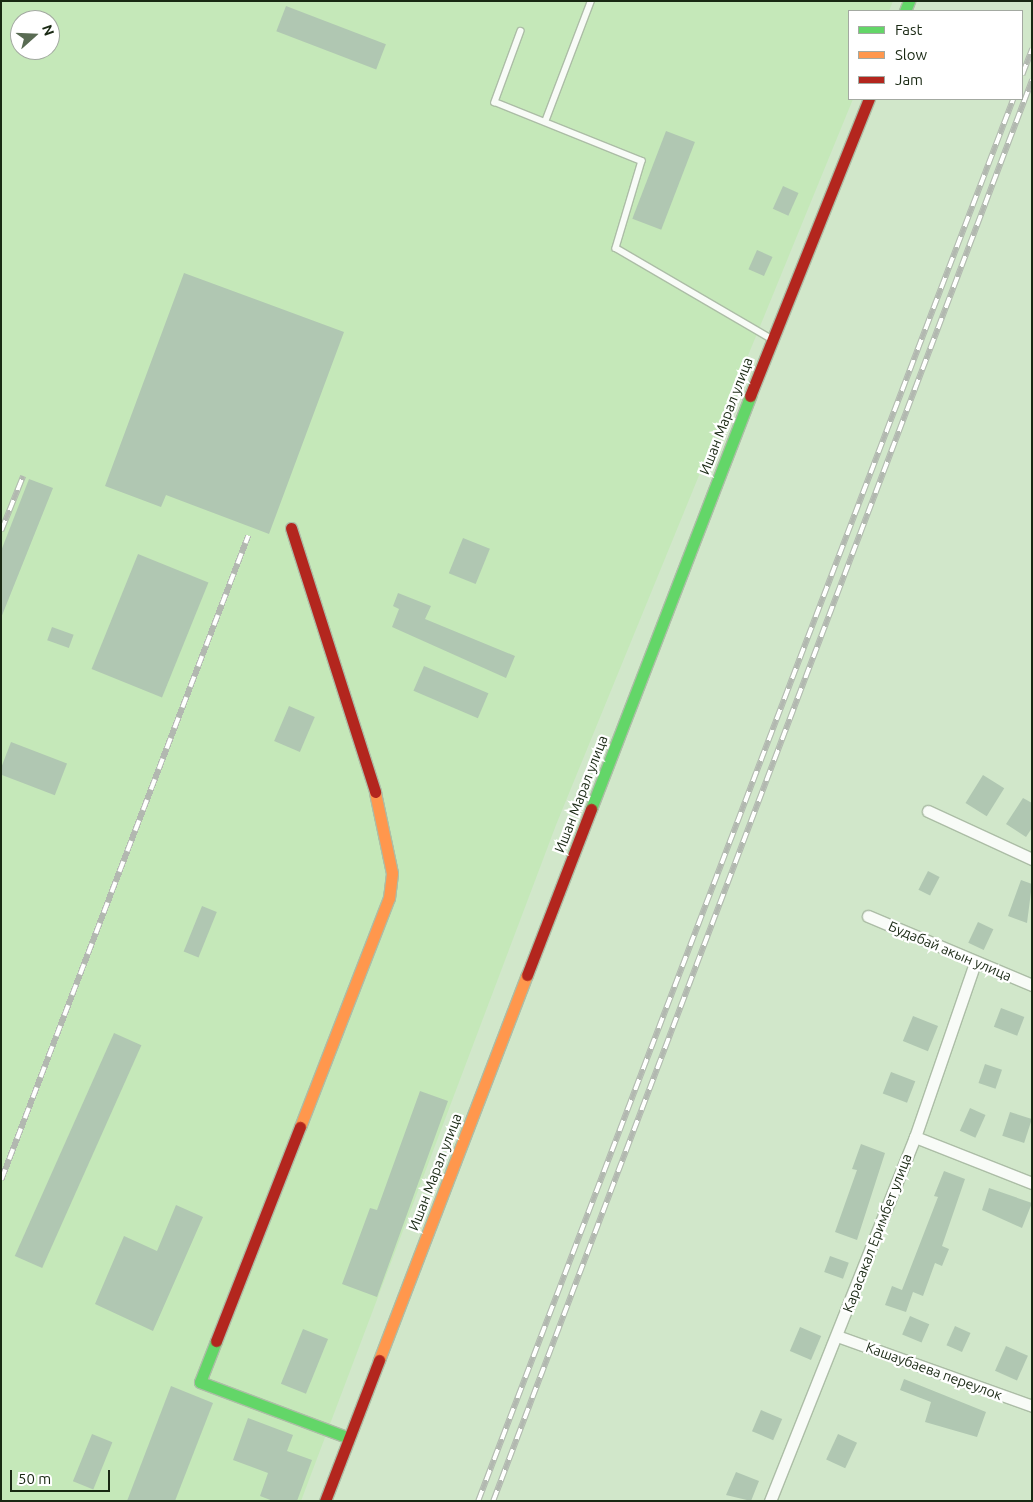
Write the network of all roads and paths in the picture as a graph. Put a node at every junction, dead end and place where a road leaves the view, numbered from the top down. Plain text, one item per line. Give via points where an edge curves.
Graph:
1 (591, 1) edge
2 (521, 31) dead end
3 (869, 100) edge
4 (545, 122) junction
5 (772, 339) junction
6 (290, 528) dead end
7 (928, 811) dead end
8 (1032, 859) edge
9 (868, 916) dead end
10 (975, 962) junction
11 (1032, 986) edge
12 (915, 1137) junction
13 (1032, 1182) edge
14 (837, 1336) junction
15 (1032, 1406) edge
16 (349, 1438) junction
17 (325, 1501) edge
18 (770, 1501) edge

1 - 4 lane
2 - 4 lane via 495,102
3 - 5 main road, Ишан Марал улица
4 - 5 lane via 642,161 616,248
5 - 16 main road, Ишан Марал улица
6 - 16 main road via 373,784 392,873 389,898 200,1382
7 - 8 street
9 - 10 street, Будабай акын улица
10 - 11 street, Будабай акын улица
10 - 12 street, Карасакал Еримбет улица
12 - 13 street
12 - 14 street, Карасакал Еримбет улица
14 - 15 street, Кашаубаева переулок
14 - 18 street, Карасакал Еримбет улица
16 - 17 main road, Ишан Марал улица

